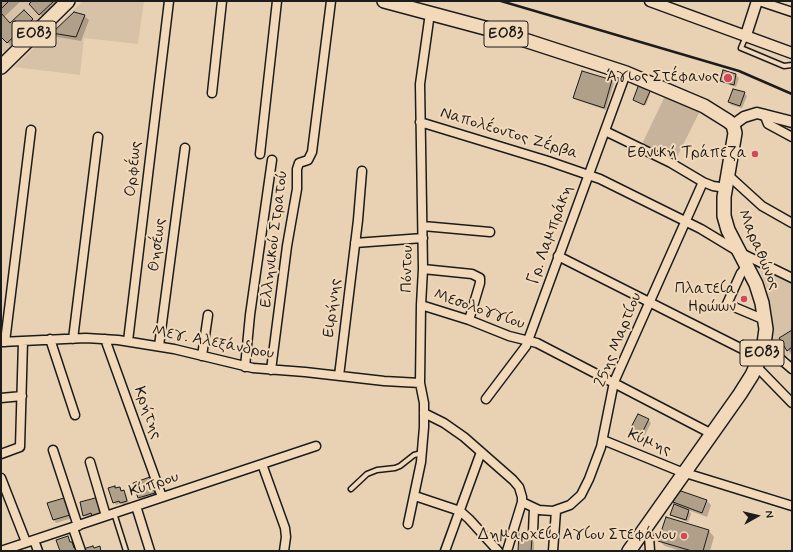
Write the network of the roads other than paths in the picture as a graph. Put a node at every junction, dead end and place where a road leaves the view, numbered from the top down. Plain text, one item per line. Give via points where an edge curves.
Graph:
1 (68, 1) edge
2 (169, 1) edge
3 (222, 1) edge
4 (277, 1) edge
5 (331, 1) edge
6 (384, 1) edge
7 (650, 1) edge
8 (758, 1) edge
9 (792, 12) edge
10 (430, 13) junction
11 (746, 35) junction
12 (792, 52) edge
13 (3, 62) edge
14 (792, 65) edge
15 (626, 72) junction
16 (212, 93) dead end
17 (764, 114) junction
18 (420, 122) junction
19 (792, 122) edge
20 (733, 125) junction
21 (31, 130) dead end
22 (605, 131) junction
23 (98, 137) dead end
24 (792, 137) edge
25 (185, 148) dead end
26 (260, 154) dead end
27 (272, 160) dead end
28 (362, 171) dead end
29 (588, 174) junction
30 (728, 175) junction
31 (704, 182) junction
32 (726, 188) junction
33 (685, 221) junction
34 (792, 223) edge
35 (423, 226) junction
36 (490, 232) dead end
37 (423, 238) junction
38 (355, 243) junction
39 (739, 252) junction
40 (558, 256) junction
41 (747, 266) junction
42 (423, 269) junction
43 (792, 278) edge
44 (649, 302) junction
45 (421, 305) junction
46 (208, 315) dead end
47 (468, 320) junction
48 (765, 320) junction
49 (50, 339) junction
50 (73, 339) junction
51 (105, 339) junction
52 (23, 341) junction
53 (128, 341) junction
54 (528, 341) junction
55 (3, 342) edge
56 (159, 346) junction
57 (202, 356) junction
58 (760, 357) junction
59 (245, 367) junction
60 (792, 369) edge
61 (271, 370) junction
62 (339, 376) junction
63 (614, 382) junction
64 (420, 383) junction
65 (22, 396) junction
66 (1, 398) edge
67 (486, 399) dead end
68 (792, 402) edge
69 (424, 413) junction
70 (75, 415) dead end
71 (712, 434) junction
72 (603, 440) junction
73 (316, 446) dead end
74 (53, 450) dead end
75 (480, 452) junction
76 (422, 453) junction
77 (1, 454) edge
78 (90, 462) dead end
79 (262, 464) junction
80 (684, 472) junction
81 (1, 478) edge
82 (351, 489) dead end
83 (415, 496) junction
84 (162, 497) junction
85 (522, 502) junction
86 (136, 506) junction
87 (792, 506) edge
88 (534, 508) junction
89 (460, 511) junction
90 (556, 511) junction
91 (110, 514) junction
92 (408, 524) dead end
93 (75, 527) junction
94 (644, 528) junction
95 (533, 532) dead end
96 (30, 541) junction
97 (11, 549) edge
98 (1, 551) edge
99 (38, 551) edge
100 (81, 551) edge
101 (126, 551) edge
102 (150, 551) edge
103 (284, 551) edge
104 (445, 551) edge
105 (498, 551) edge
106 (507, 551) edge
107 (553, 551) edge
108 (629, 551) edge
109 (650, 551) edge

1 - 13 main road, ΕΟ83
2 - 53 street, Ορφέως
3 - 16 street
4 - 26 street
5 - 61 street, Ελληνικού Στρατού via 312,152 308,160 299,163 297,170 297,189
6 - 10 main road, ΕΟ83
7 - 11 street
8 - 9 street
8 - 11 street
10 - 15 main road, ΕΟ83
10 - 18 street, Πόντου via 420,84
11 - 12 street
11 - 14 lane via 741,48 784,66
15 - 20 main road, ΕΟ83 via 704,106
15 - 22 street, Γρ. Λαμπράκη
17 - 19 street
17 - 20 street via 748,115
17 - 24 street via 768,124
18 - 29 street, Ναπολέοντος Ζέρβα
18 - 35 street, Πόντου
20 - 30 main road, Μαραθώνος / ΕΟ83 via 735,133
21 - 55 street
22 - 29 street, Γρ. Λαμπράκη
22 - 31 street
23 - 50 street
25 - 56 street, Θησέως
27 - 59 street
28 - 38 street, Ειρήνης
29 - 33 street, Ναπολέοντος Ζέρβα
29 - 40 street, Γρ. Λαμπράκη
30 - 32 main road, Μαραθώνος / ΕΟ83
30 - 34 street via 762,206
31 - 32 street
31 - 33 street, 25ης Μαρτίου
32 - 39 main road, Μαραθώνος / ΕΟ83 via 724,216
33 - 39 street, Ναπολέοντος Ζέρβα
33 - 44 street, 25ης Μαρτίου
35 - 36 street
35 - 37 street, Πόντου
37 - 38 street
37 - 42 street, Πόντου
38 - 62 street, Ειρήνης
39 - 41 main road, Μαραθώνος / ΕΟ83
39 - 43 street, Ναπολέοντος Ζέρβα
40 - 44 street
40 - 54 street, Γρ. Λαμπράκη
41 - 48 main road, Μαραθώνος / ΕΟ83 via 759,292
41 - 48 street via 741,273 727,304
42 - 45 street, Πόντου
42 - 47 street via 472,274 480,278
44 - 58 street
44 - 63 street, 25ης Μαρτίου
45 - 47 street, Μεσολογγίου
45 - 64 street, Πόντου
46 - 57 street
47 - 54 street, Μεσολογγίου
48 - 58 main road, Μαραθώνος / ΕΟ83 via 765,336
49 - 50 street, Μεγ. Αλεξάνδρου
49 - 52 street, Μεγ. Αλεξάνδρου
49 - 70 street
50 - 51 street, Μεγ. Αλεξάνδρου
51 - 53 street, Μεγ. Αλεξάνδρου
51 - 84 street, Κρήτης
52 - 55 street, Μεγ. Αλεξάνδρου
52 - 65 street
53 - 56 street, Μεγ. Αλεξάνδρου
54 - 63 street, Μεσολογγίου via 537,343
54 - 67 street, Γρ. Λαμπράκη
56 - 57 street, Μεγ. Αλεξάνδρου
57 - 59 street, Μεγ. Αλεξάνδρου
58 - 60 street via 776,354
58 - 68 street
58 - 71 main road, Μαραθώνος / ΕΟ83 via 743,389
59 - 61 street, Μεγ. Αλεξάνδρου
61 - 62 street, Μεγ. Αλεξάνδρου
62 - 64 street, Μεγ. Αλεξάνδρου
63 - 71 street, Μεσολογγίου
63 - 72 street, 25ης Μαρτίου
64 - 69 street, Πόντου
65 - 66 street
65 - 77 street via 20,447
69 - 75 street via 460,433
69 - 76 street, Πόντου
71 - 80 main road, Μαραθώνος / ΕΟ83
72 - 80 street, Κύμης via 661,467
72 - 90 street, 25ης Μαρτίου via 598,458 580,495
73 - 79 street, Κύπρου
74 - 93 street
75 - 85 street via 517,484
75 - 89 street
76 - 82 lane via 414,455 395,468 367,474
76 - 83 street, Πόντου
78 - 91 street
79 - 84 street, Κύπρου
79 - 103 street via 284,524
80 - 87 street, Κύμης
80 - 94 main road, Μαραθώνος / ΕΟ83
81 - 96 street
83 - 89 street
83 - 92 street, Πόντου
84 - 86 street, Κύπρου
85 - 88 street
85 - 106 street
86 - 91 street, Κύπρου
86 - 102 street
88 - 90 street
88 - 95 street
89 - 104 street
89 - 105 street
90 - 107 street
91 - 93 street, Κύπρου
91 - 101 lane
93 - 96 street, Κύπρου
93 - 100 street
94 - 108 main road, Μαραθώνος / ΕΟ83
94 - 109 street via 649,536
96 - 97 street, Κύπρου
96 - 99 street
97 - 98 street, Κύπρου

